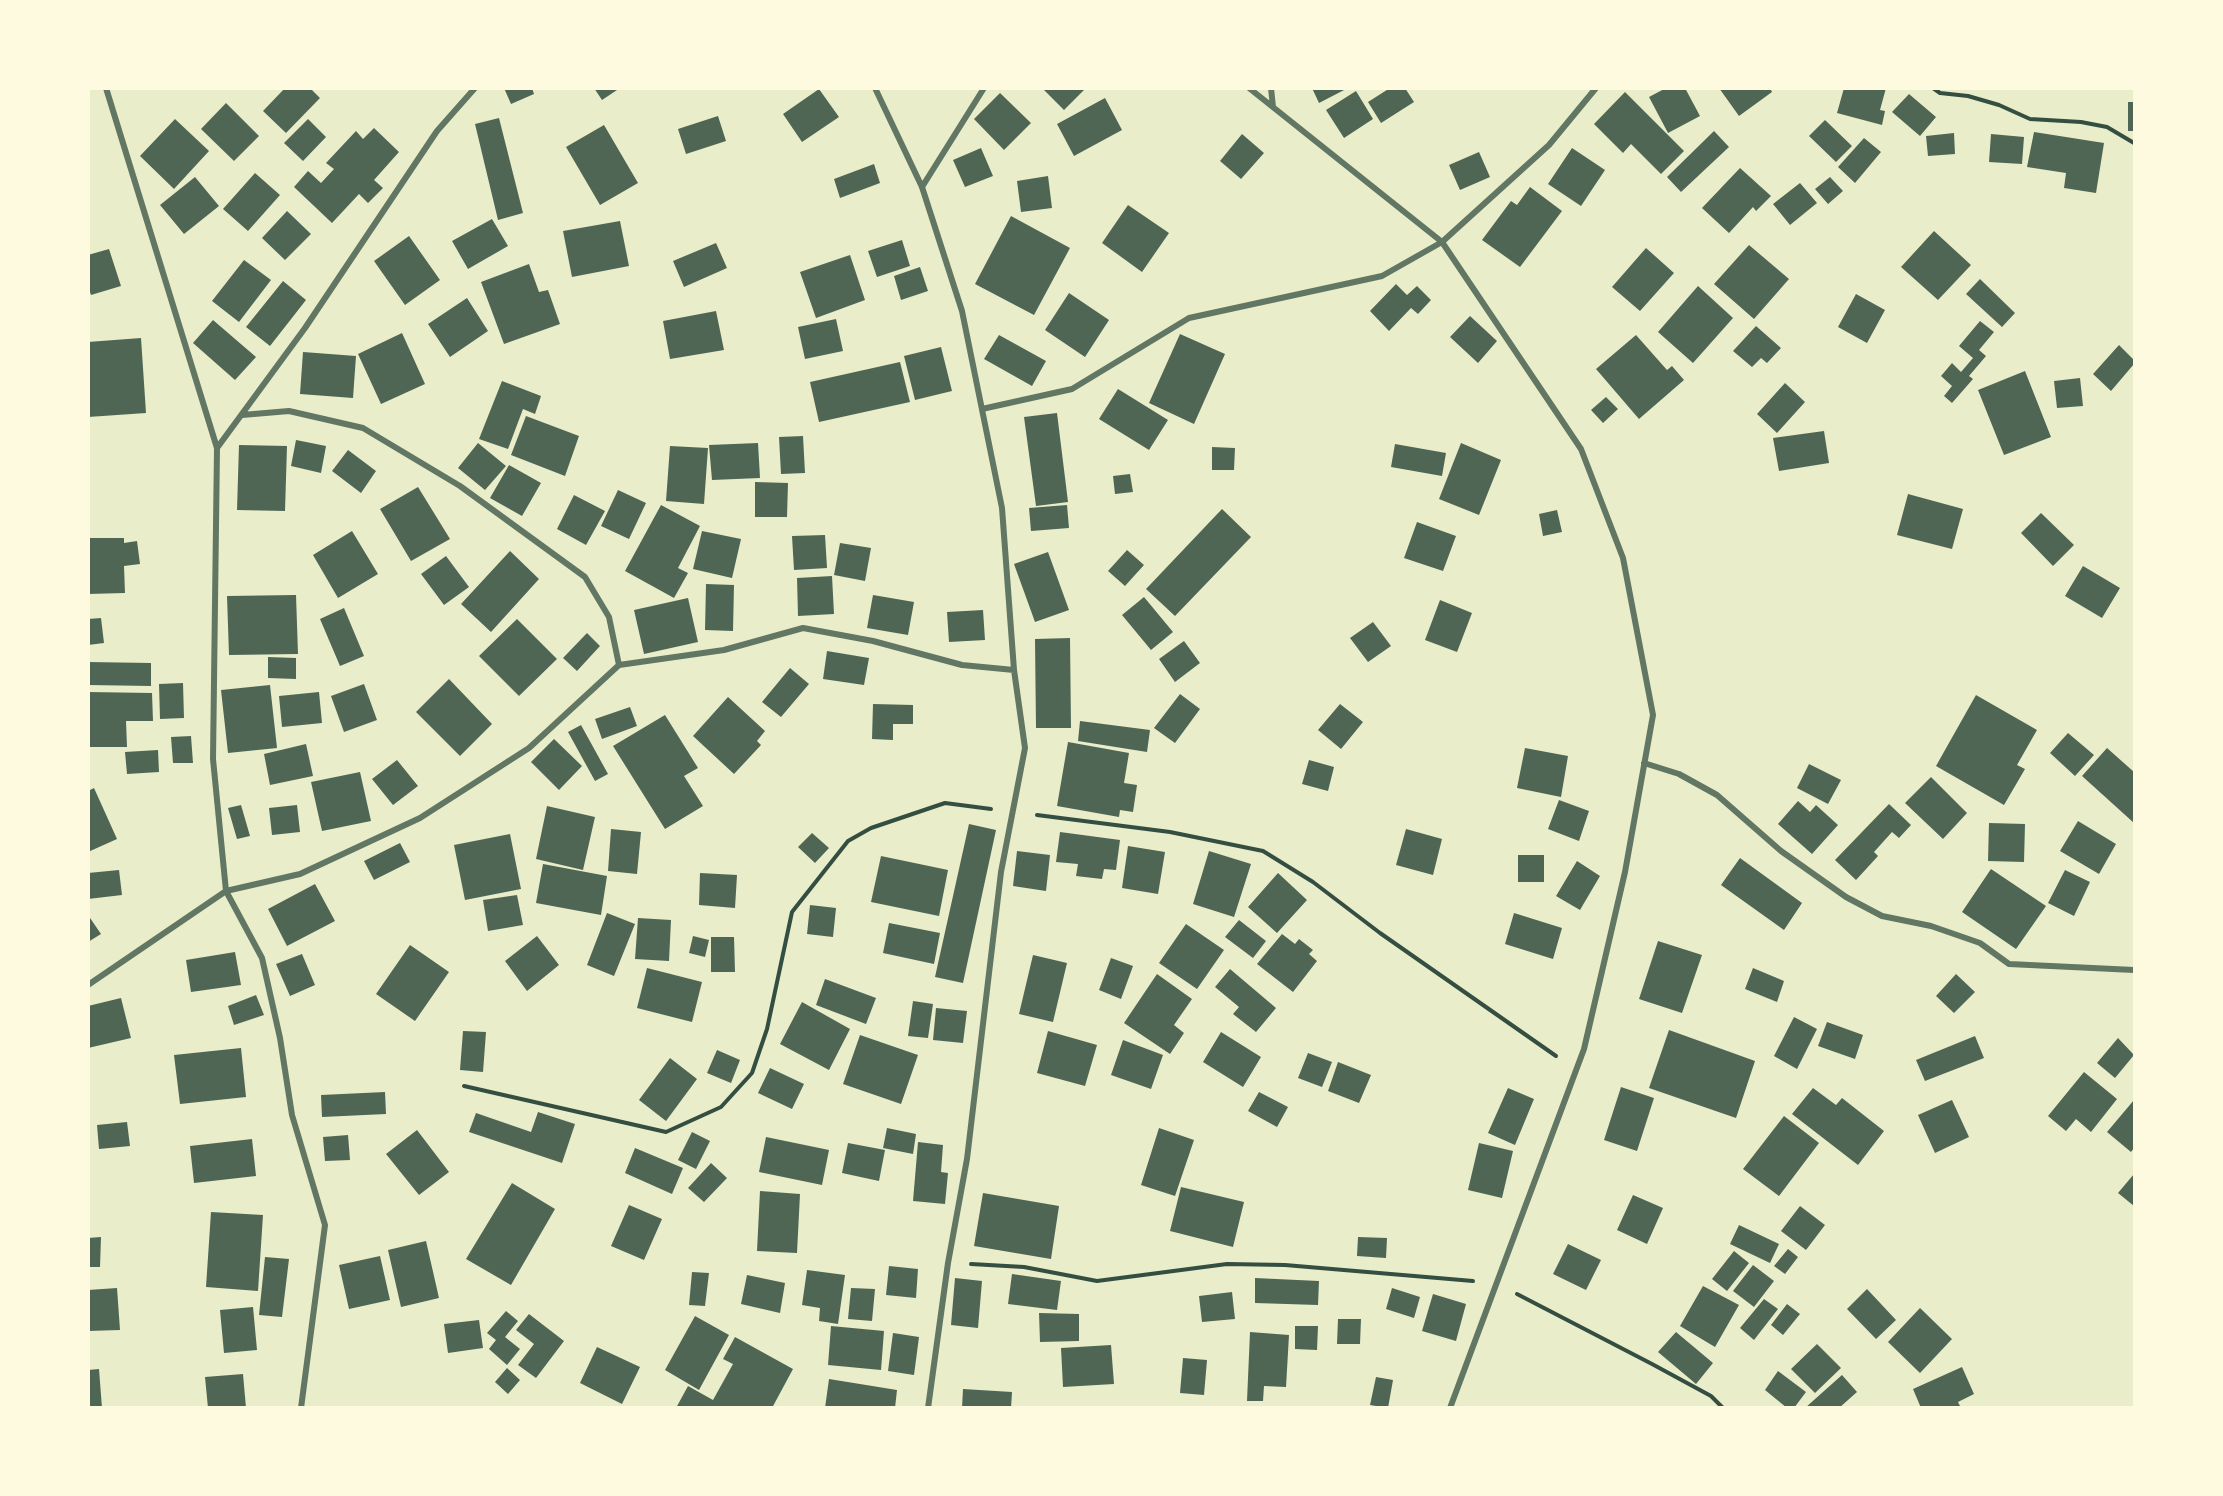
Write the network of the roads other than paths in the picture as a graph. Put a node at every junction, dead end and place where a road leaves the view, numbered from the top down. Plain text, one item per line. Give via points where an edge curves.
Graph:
1 (106, 88) edge
2 (474, 88) edge
3 (875, 88) edge
4 (984, 88) edge
5 (1249, 88) edge
6 (1271, 88) edge
7 (1596, 88) edge
8 (1273, 107) junction
9 (922, 187) junction
10 (1442, 242) junction
11 (982, 409) junction
12 (242, 416) junction
13 (217, 448) junction
14 (619, 665) junction
15 (1014, 670) junction
16 (1644, 763) junction
17 (226, 891) junction
18 (2134, 970) edge
19 (88, 985) edge
20 (301, 1407) edge
21 (928, 1407) edge
22 (1450, 1407) edge

1 - 13 street
2 - 12 street via 437,131
3 - 9 street
4 - 9 street
5 - 8 street
6 - 8 street
7 - 10 street via 1549,145
8 - 10 street
9 - 11 street via 963,311
10 - 11 street via 1382,276 1189,318 1072,389
10 - 16 street via 1581,449 1619,547 1653,715
11 - 15 street via 1002,508
12 - 13 street
12 - 14 street via 289,411 363,428 460,486 585,577 609,617
13 - 17 street via 213,759
14 - 15 street via 724,650 804,628 873,641 962,665
14 - 17 street via 529,748 420,818 300,874
15 - 21 street via 1025,748 1001,873 967,1159
16 - 18 street via 1679,774 1717,795 1781,851 1846,897 1882,916 1931,926 1980,943 2009,964
16 - 22 street via 1625,872 1584,1049
17 - 19 street
17 - 20 street via 262,958 292,1115 325,1225

